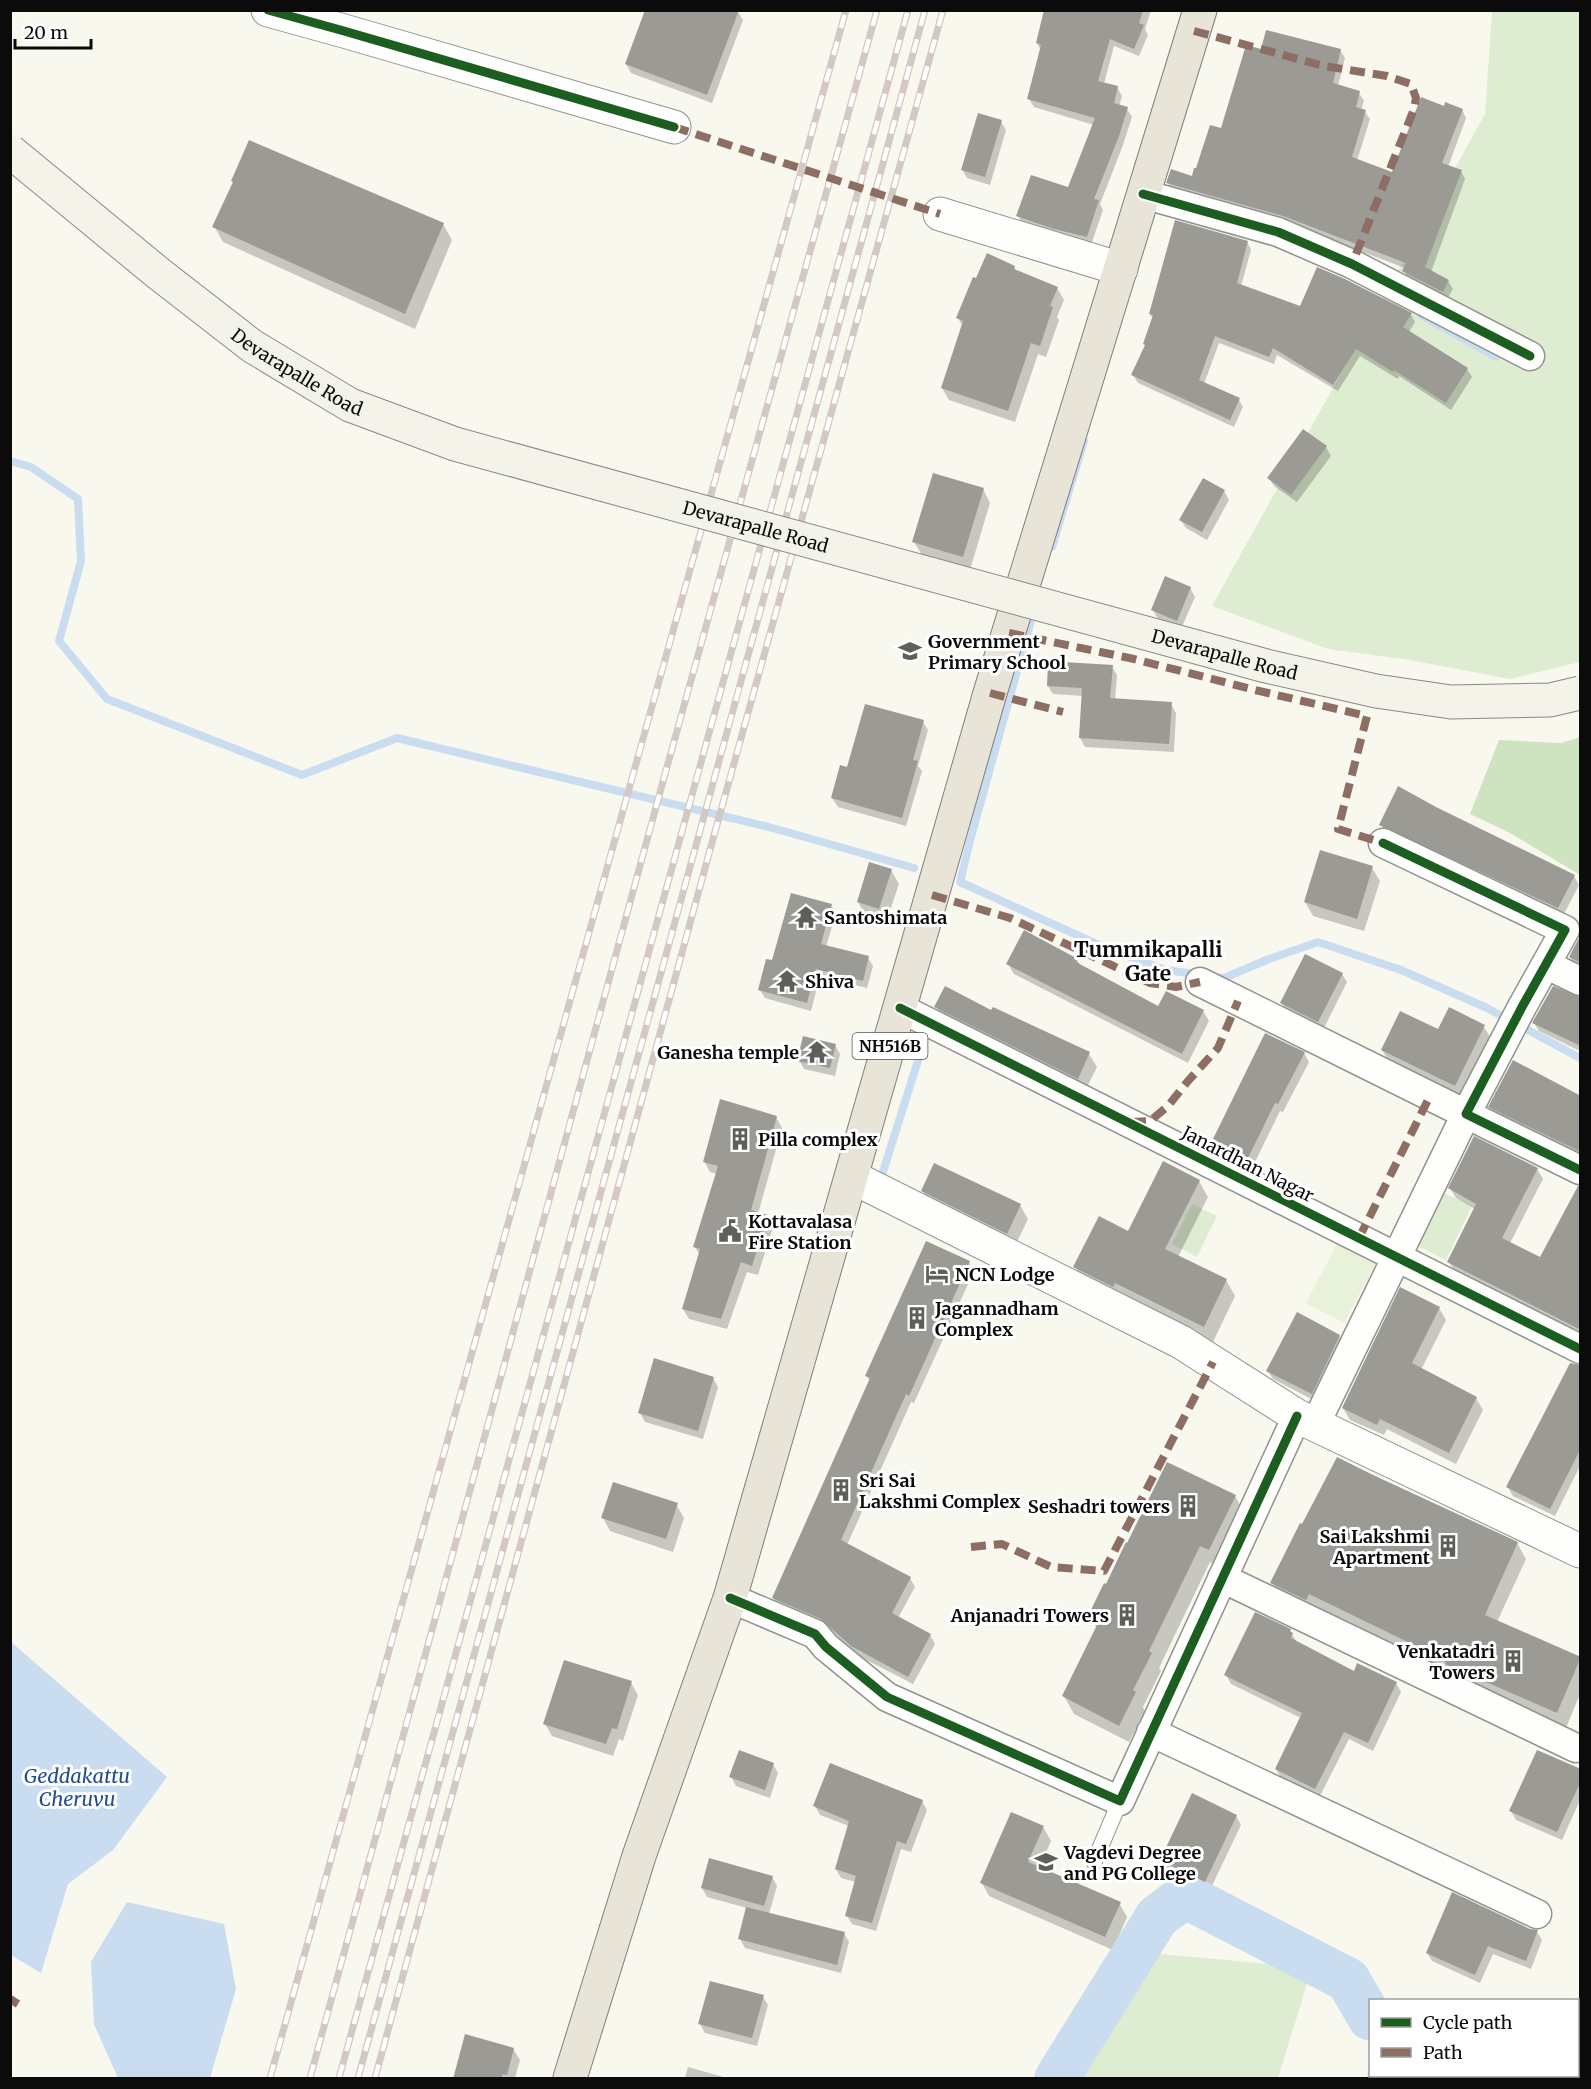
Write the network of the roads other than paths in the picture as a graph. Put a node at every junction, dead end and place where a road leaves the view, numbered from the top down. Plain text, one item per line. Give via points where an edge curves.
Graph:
1 (268, 10) edge
2 (1200, 10) edge
3 (674, 127) dead end
4 (10, 151) edge
5 (1143, 194) junction
6 (940, 214) dead end
7 (1121, 269) junction
8 (1530, 356) dead end
9 (1581, 693) edge
10 (1383, 843) dead end
11 (1547, 965) junction
12 (1581, 981) edge
13 (1200, 982) dead end
14 (900, 1008) junction
15 (1466, 1114) junction
16 (1581, 1170) edge
17 (852, 1177) junction
18 (1396, 1257) junction
19 (1581, 1349) edge
20 (1306, 1421) junction
21 (1581, 1551) edge
22 (1222, 1578) junction
23 (730, 1598) junction
24 (1151, 1732) junction
25 (1576, 1748) dead end
26 (1120, 1801) junction
27 (1094, 1862) dead end
28 (1537, 1914) dead end
29 (570, 2079) edge

1 - 3 street
2 - 5 highway, NH516B
4 - 9 main road, Devarapalle Road, bridge via 252,346 350,405 455,444 1255,663 1376,692 1451,702 1550,700
5 - 7 highway, NH516B
5 - 8 street via 1278,232 1353,264
6 - 7 street
7 - 14 highway, NH516B via 990,693
10 - 11 street via 1565,930
11 - 12 street
11 - 15 street
13 - 15 street
14 - 17 highway, NH516B
14 - 18 street, Janardhan Nagar
15 - 16 street
15 - 18 street
17 - 20 street via 1181,1342
17 - 23 highway, NH516B
18 - 19 street, Janardhan Nagar
18 - 20 street
20 - 21 street
20 - 22 street
22 - 24 street
22 - 25 street
23 - 26 street via 816,1634 826,1647 887,1697
23 - 29 highway, NH516B via 639,1856
24 - 26 street
24 - 28 street
26 - 27 lane

